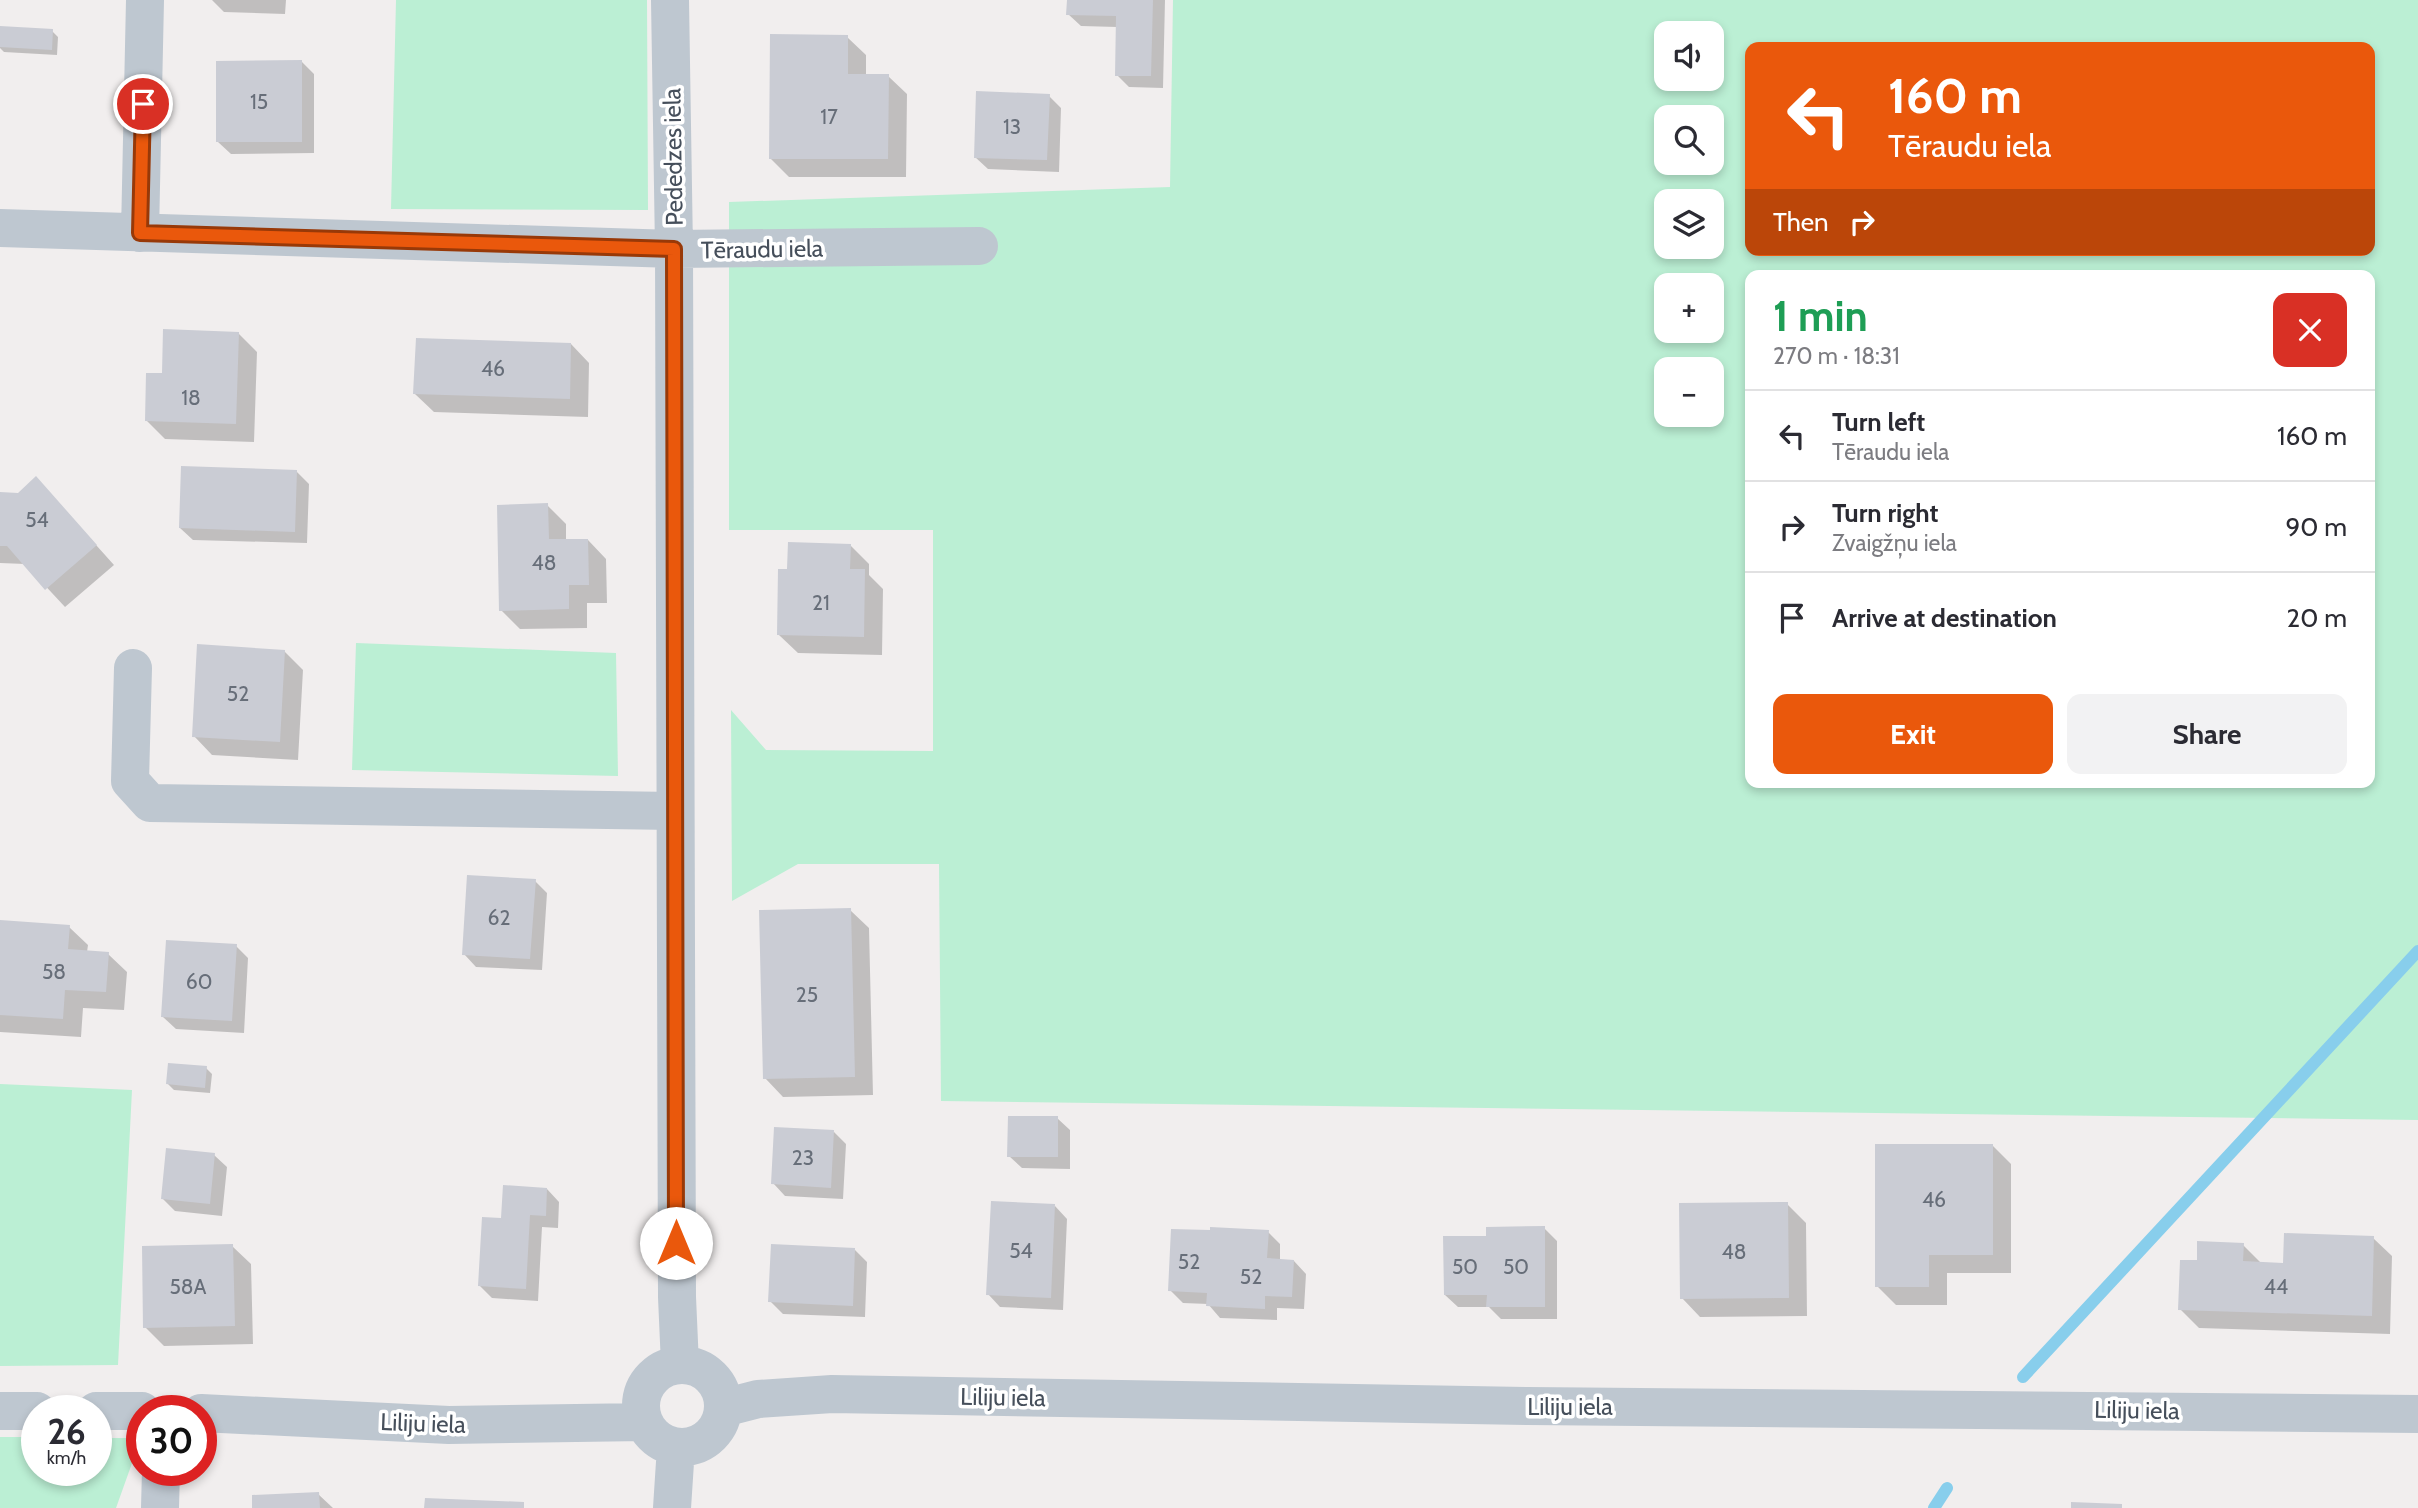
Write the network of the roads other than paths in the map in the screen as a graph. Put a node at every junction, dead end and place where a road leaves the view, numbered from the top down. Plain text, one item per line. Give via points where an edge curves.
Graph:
1 (145, 0) edge
2 (670, 0) edge
3 (0, 228) edge
4 (140, 233) junction
5 (979, 246) dead end
6 (674, 249) junction
7 (133, 668) dead end
8 (674, 811) junction
9 (680, 1365) junction
10 (723, 1408) junction
11 (0, 1411) edge
12 (21, 1411) edge
13 (217, 1414) edge
14 (2418, 1414) edge
15 (644, 1422) junction
16 (676, 1447) junction
17 (161, 1486) edge
18 (160, 1508) edge
19 (673, 1508) edge

1 - 4 street
2 - 6 street, Pededzes iela
3 - 4 street, Tēraudu iela
4 - 6 street, Tēraudu iela
5 - 6 street, Tēraudu iela
6 - 8 street, Pededzes iela
7 - 8 street via 130,781 150,803
8 - 9 street, Pededzes iela
9 - 10 street via 694,1367 716,1382
9 - 15 street via 655,1375 647,1385 642,1398
10 - 14 street, Liliju iela via 758,1399 832,1394
10 - 16 street via 721,1421 703,1442
11 - 12 street
13 - 15 street, Liliju iela via 449,1425
15 - 16 street via 657,1438
16 - 19 street
17 - 18 street

